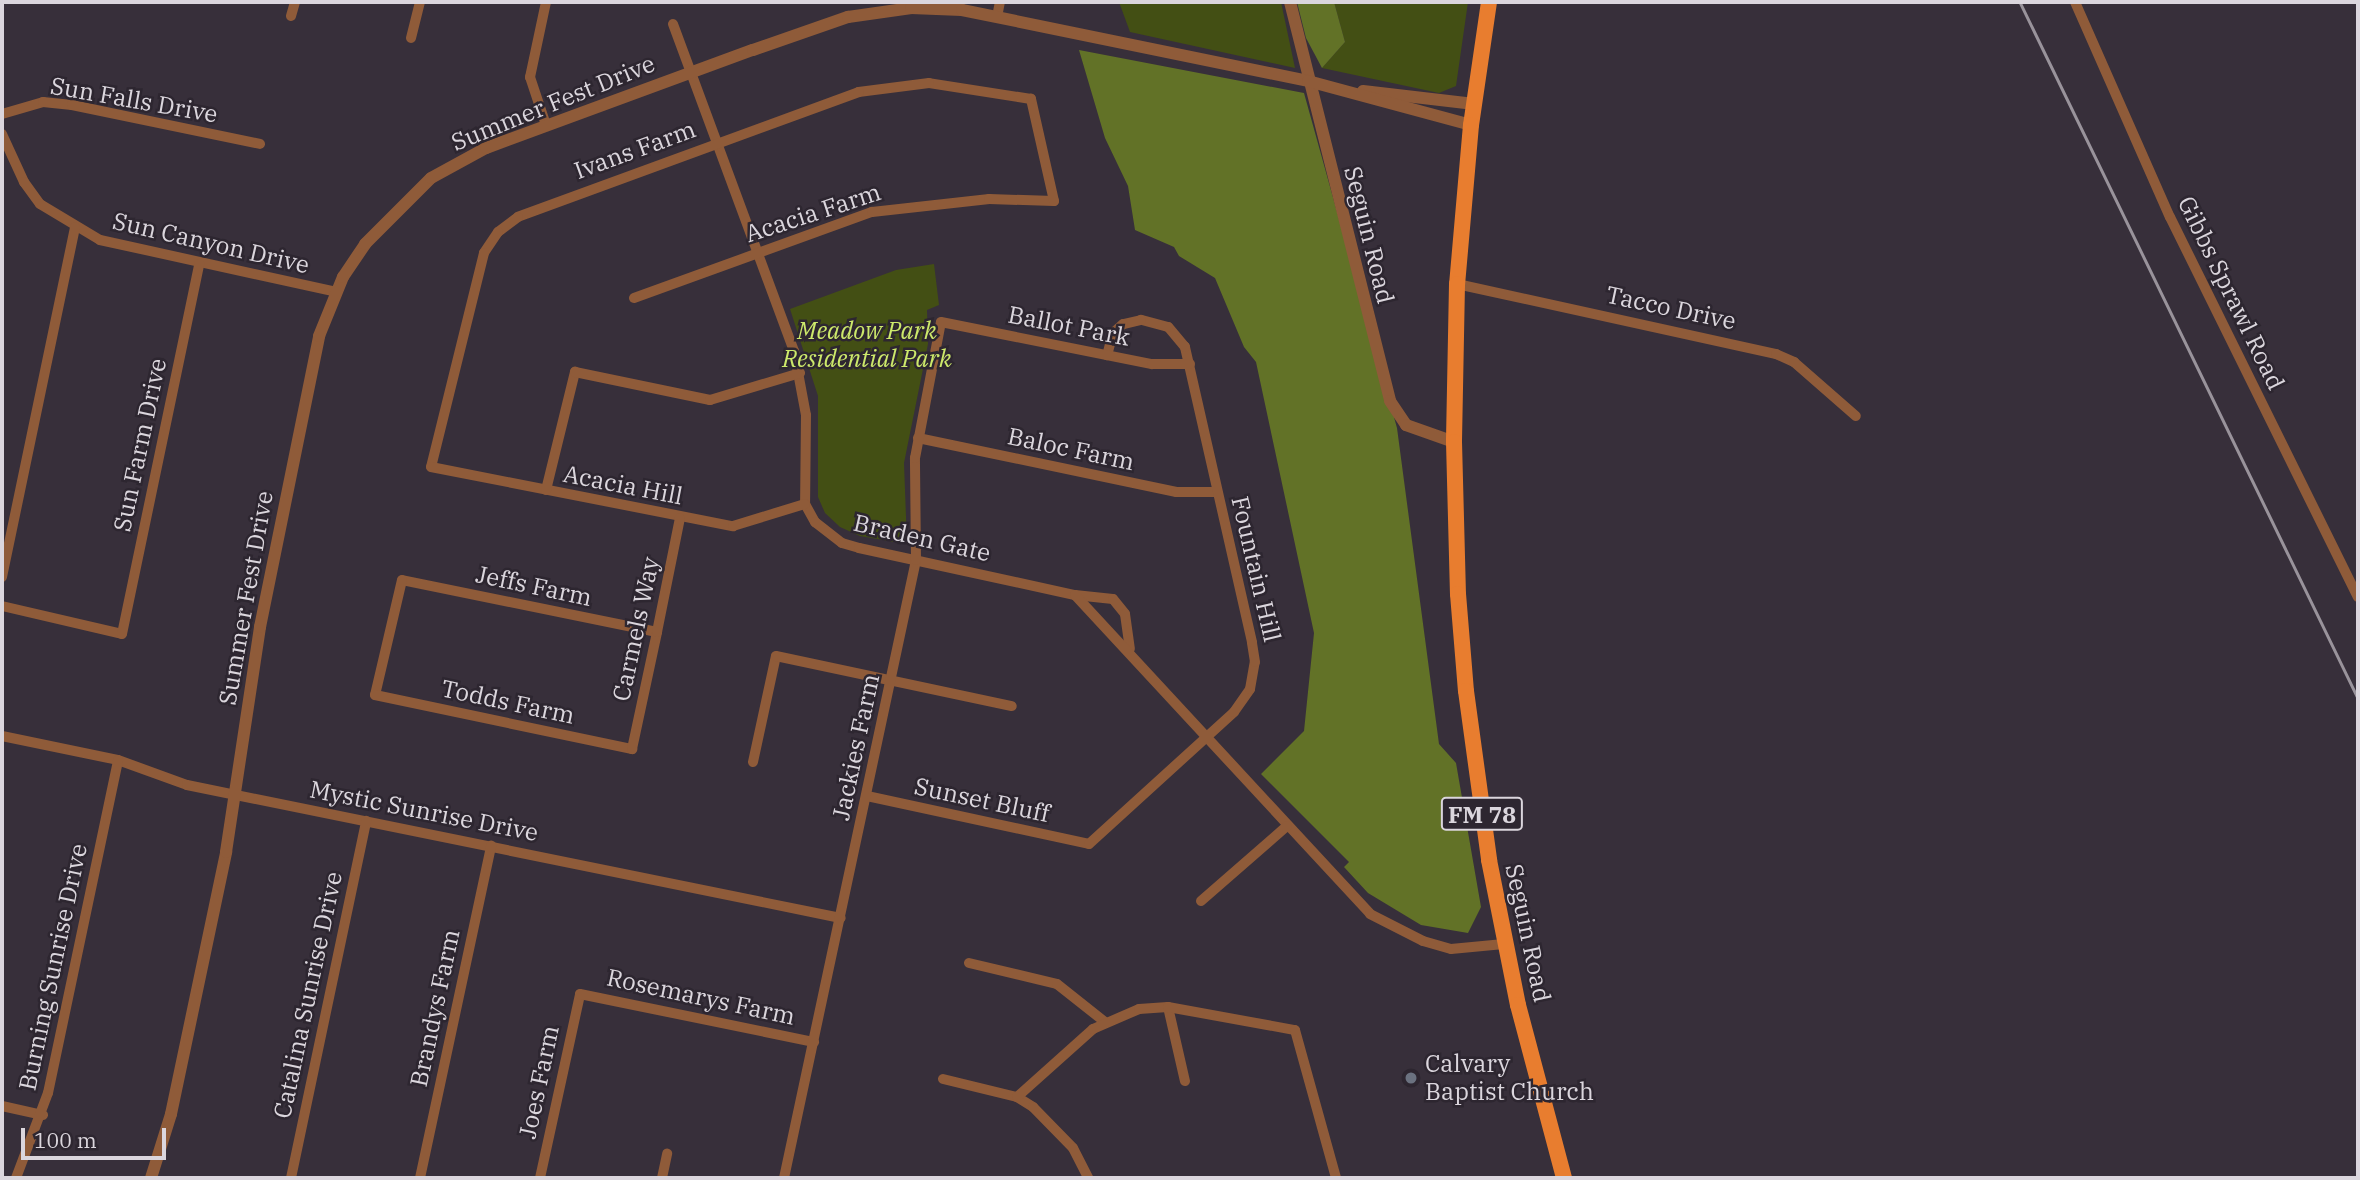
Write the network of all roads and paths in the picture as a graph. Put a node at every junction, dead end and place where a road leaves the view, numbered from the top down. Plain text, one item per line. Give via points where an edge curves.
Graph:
1 (295, 2) edge
2 (420, 2) edge
3 (546, 2) edge
4 (1000, 2) edge
5 (1290, 2) edge
6 (1489, 2) edge
7 (2075, 2) edge
8 (291, 16) dead end
9 (997, 17) junction
10 (673, 24) dead end
11 (411, 38) dead end
12 (691, 72) junction
13 (1308, 81) junction
14 (1352, 91) junction
15 (1474, 104) junction
16 (2, 114) edge
17 (546, 125) junction
18 (1471, 125) junction
19 (2, 134) edge
20 (718, 143) junction
21 (260, 144) dead end
22 (1054, 201) joint
23 (75, 228) junction
24 (758, 252) junction
25 (199, 264) junction
26 (1457, 284) junction
27 (336, 292) junction
28 (634, 298) dead end
29 (941, 322) joint
30 (1107, 355) junction
31 (1190, 364) junction
32 (800, 373) junction
33 (1856, 416) dead end
34 (918, 438) junction
35 (1454, 442) junction
36 (432, 467) joint
37 (546, 491) junction
38 (1217, 492) junction
39 (805, 504) junction
40 (680, 517) junction
41 (916, 560) junction
42 (2, 577) edge
43 (1075, 595) junction
44 (2358, 597) edge
45 (2, 606) edge
46 (657, 632) junction
47 (1130, 649) junction
48 (891, 681) junction
49 (375, 695) joint
50 (1012, 706) dead end
51 (2, 736) edge
52 (1206, 736) junction
53 (632, 749) joint
54 (118, 760) junction
55 (753, 762) dead end
56 (235, 795) junction
57 (867, 796) junction
58 (366, 821) junction
59 (1287, 826) junction
60 (1089, 844) joint
61 (491, 846) junction
62 (1201, 901) dead end
63 (841, 918) junction
64 (1504, 944) junction
65 (969, 963) dead end
66 (580, 994) joint
67 (1168, 1007) junction
68 (1105, 1022) junction
69 (814, 1042) junction
70 (943, 1079) dead end
71 (1185, 1081) dead end
72 (1017, 1097) junction
73 (2, 1106) edge
74 (43, 1115) junction
75 (667, 1154) dead end
76 (16, 1178) edge
77 (151, 1178) edge
78 (291, 1178) edge
79 (420, 1178) edge
80 (540, 1178) edge
81 (662, 1178) edge
82 (784, 1178) edge
83 (1088, 1178) edge
84 (1336, 1178) edge
85 (1564, 1178) edge

1 - 8 street
2 - 11 street
3 - 17 street via 530,77
4 - 9 street
5 - 13 street, Seguin Road
6 - 15 main road, Seguin Road / FM 78
7 - 44 street, Gibbs Sprawl Road via 2175,229
9 - 12 street, Summer Fest Drive via 950,10 876,11
9 - 13 street, Summer Fest Drive
10 - 12 street
12 - 17 street, Summer Fest Drive
12 - 20 street
13 - 14 street, Summer Fest Drive
13 - 35 street, Seguin Road via 1390,401 1406,425
14 - 15 street, Summer Fest Drive
14 - 18 street, Summer Fest Drive via 1399,109
15 - 18 main road, Seguin Road / FM 78
16 - 21 street, Sun Falls Drive via 43,102 72,105
17 - 27 street, Summer Fest Drive via 486,148 430,178 378,227
18 - 26 main road, Seguin Road / FM 78
19 - 23 street, Sun Canyon Drive via 31,193 50,214
20 - 22 street, Ivans Farm via 859,92 896,85 959,85 1031,99
20 - 24 street
20 - 36 street, Ivans Farm via 543,207 498,232 484,253 475,280
22 - 24 street, Acacia Farm via 989,199 872,212
23 - 25 street, Sun Canyon Drive via 113,245
23 - 42 street
24 - 28 street, Acacia Farm
24 - 32 street
25 - 27 street, Sun Canyon Drive
25 - 45 street, Sun Farm Drive via 122,634
26 - 33 street, Tacco Drive via 1757,348 1794,362
26 - 35 main road, Seguin Road / FM 78
27 - 56 street, Summer Fest Drive via 314,355 276,545
29 - 30 street, Ballot Park
29 - 34 street, Jackies Farm
30 - 31 street, Ballot Park via 1161,365
30 - 31 street, Fountain Hill via 1113,333 1123,324 1141,320 1168,327 1185,347
31 - 38 street, Fountain Hill
32 - 37 street via 710,400 575,372
32 - 39 street via 806,415
34 - 38 street, Baloc Farm via 1176,492
34 - 41 street, Jackies Farm
35 - 64 main road, Seguin Road / FM 78 via 1466,691
36 - 37 street, Acacia Hill
37 - 40 street, Acacia Hill
38 - 52 street, Fountain Hill via 1255,662 1244,701
39 - 40 street, Acacia Hill via 733,526
39 - 41 street, Braden Gate via 815,522 842,543
40 - 46 street, Carmels Way
41 - 43 street, Braden Gate
41 - 48 street, Jackies Farm
43 - 47 street, Braden Gate via 1103,628
43 - 47 street, Braden Gate via 1113,599 1121,605
46 - 49 street, Jeffs Farm via 402,580
46 - 53 street, Carmels Way
47 - 52 street, Braden Gate
48 - 50 street
48 - 55 street via 776,656
48 - 57 street, Jackies Farm
49 - 53 street, Todds Farm
51 - 54 street, Mystic Sunrise Drive
52 - 59 street, Braden Gate
52 - 60 street, Fountain Hill
54 - 56 street, Mystic Sunrise Drive via 169,780
54 - 74 street, Burning Sunrise Drive
56 - 58 street, Mystic Sunrise Drive
56 - 77 street, Summer Fest Drive via 184,1053
57 - 60 street, Sunset Bluff
57 - 63 street, Jackies Farm
58 - 61 street, Mystic Sunrise Drive
58 - 78 street, Catalina Sunrise Drive
59 - 62 street
59 - 64 street, Braden Gate via 1352,898 1389,925 1451,948
61 - 63 street, Mystic Sunrise Drive
61 - 79 street, Brandys Farm
63 - 69 street, Jackies Farm
64 - 85 main road, Seguin Road / FM 78
65 - 68 street via 1058,984
66 - 69 street, Rosemarys Farm
66 - 80 street, Joes Farm
67 - 68 street via 1139,1009
67 - 71 street
67 - 84 street via 1295,1030
68 - 72 street
69 - 82 street, Jackies Farm
70 - 72 street
72 - 83 street via 1062,1134
73 - 74 street
74 - 76 street, Burning Sunrise Drive
75 - 81 street

